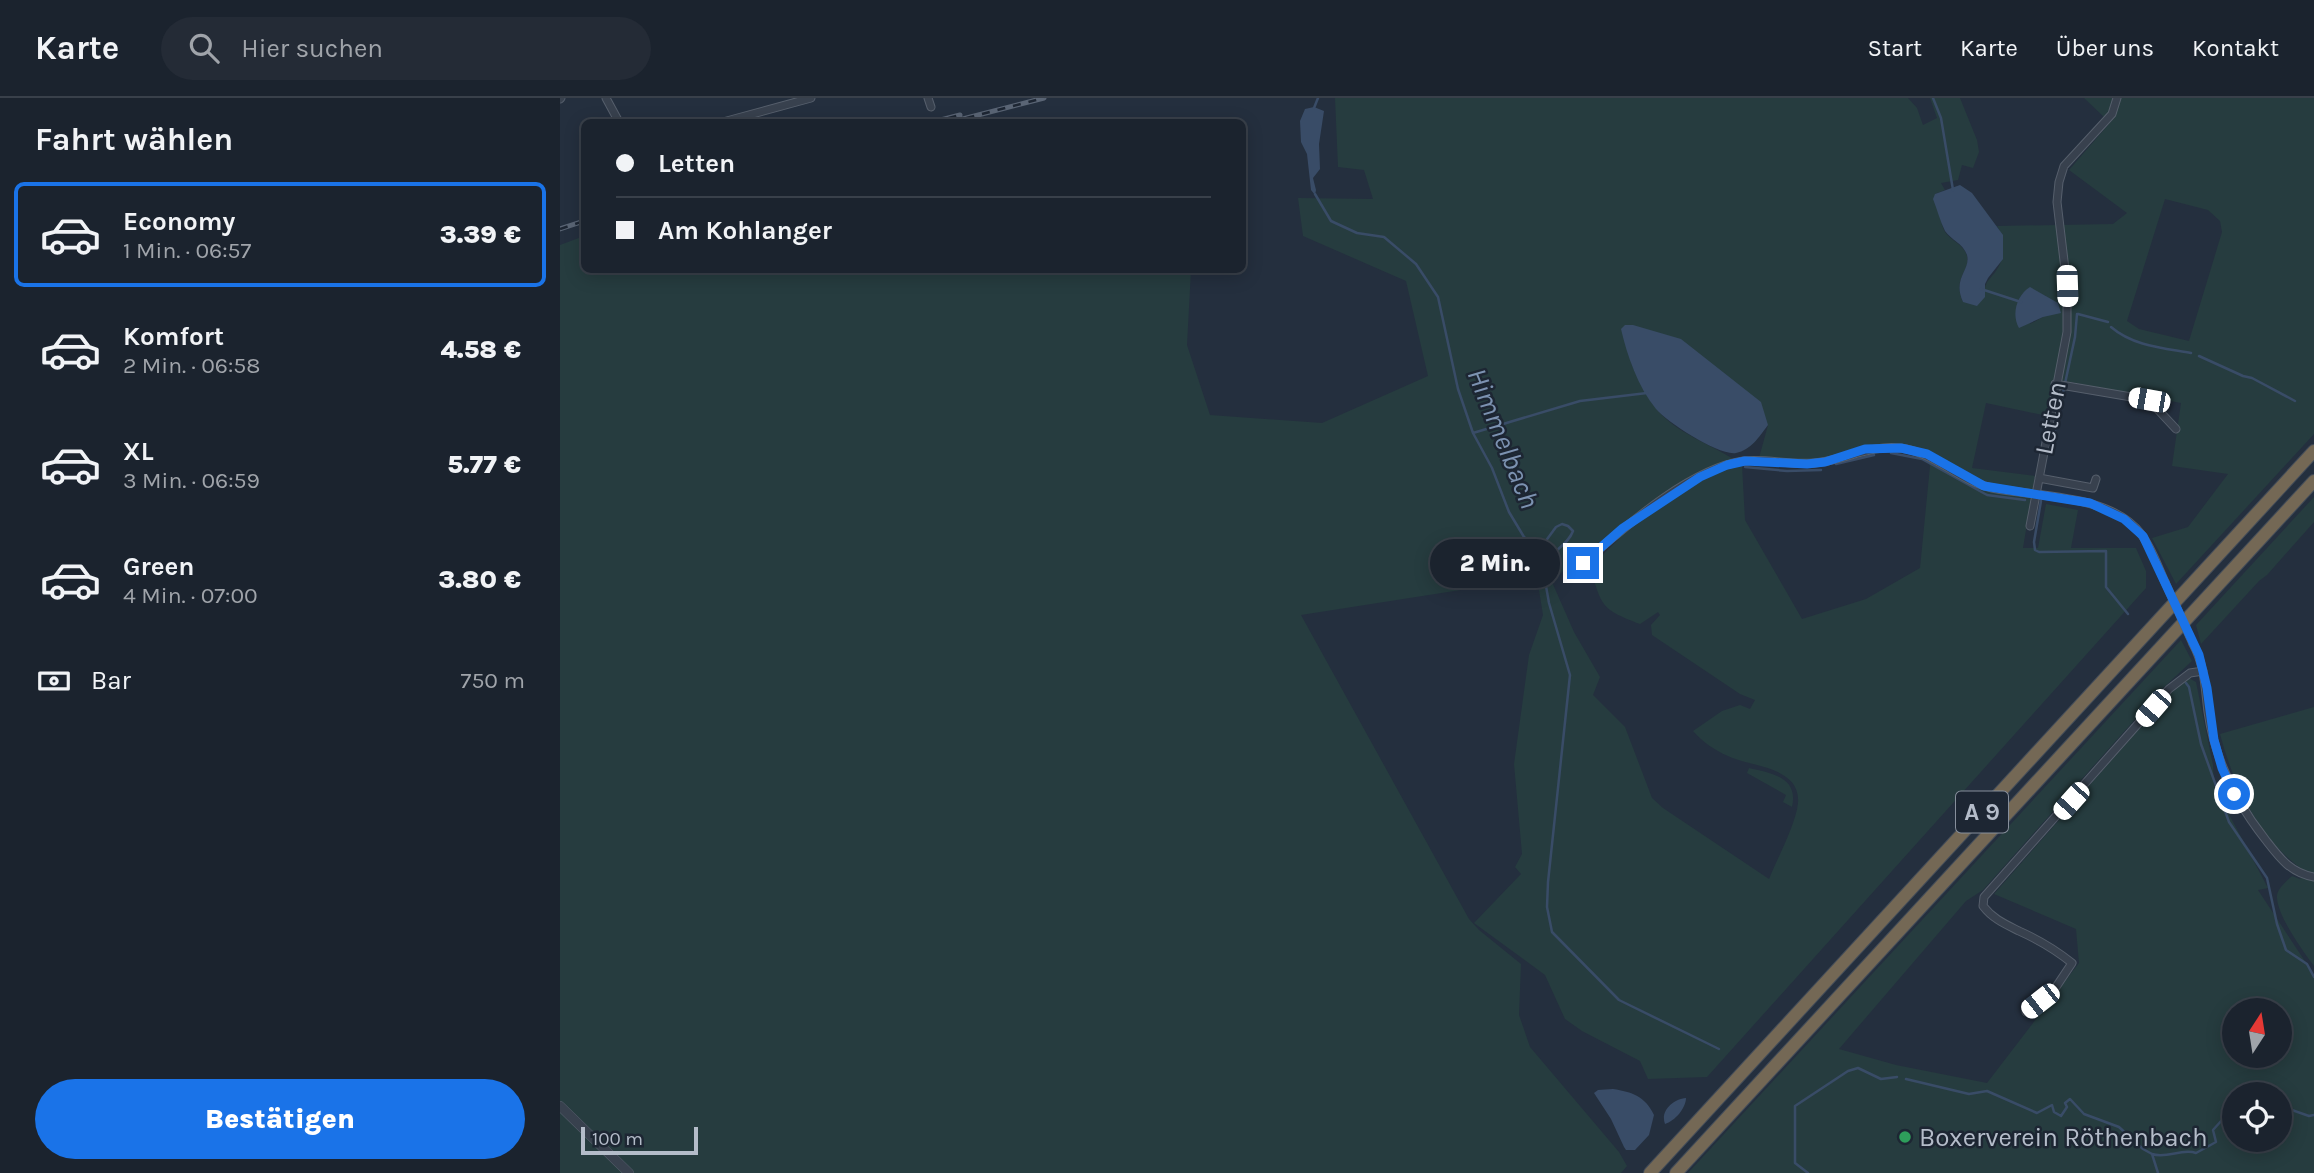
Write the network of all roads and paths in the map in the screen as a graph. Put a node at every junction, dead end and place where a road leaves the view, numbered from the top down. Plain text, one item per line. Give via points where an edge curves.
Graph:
1 (606, 98) edge
2 (811, 98) edge
3 (928, 98) edge
4 (2117, 98) edge
5 (931, 107) dead end
6 (617, 119) edge
7 (734, 119) edge
8 (2055, 383) junction
9 (2176, 429) dead end
10 (2314, 451) edge
11 (2039, 478) junction
12 (2096, 479) dead end
13 (2314, 481) edge
14 (2036, 495) junction
15 (2030, 526) dead end
16 (1583, 563) dead end
17 (2203, 671) junction
18 (2314, 877) edge
19 (2026, 1012) dead end
20 (560, 1106) edge
21 (629, 1173) edge
22 (1650, 1173) edge
23 (1676, 1173) edge

1 - 6 street
2 - 7 street
3 - 5 street
4 - 8 street, Letten via 2112,114 2064,166 2059,182 2068,309
8 - 9 street via 2149,400
8 - 11 street, Letten
10 - 22 highway, A 9
11 - 12 street via 2093,488
11 - 14 street, Letten
13 - 23 highway, A 9
14 - 15 street, Letten
14 - 16 street via 1984,486 1927,454 1901,448 1865,449 1807,464 1745,461 1700,477 1623,528
14 - 17 street, bridge via 2090,503 2124,519 2143,536
17 - 18 street via 2214,740 2234,794 2282,861 2298,873
17 - 19 street via 2190,673 2169,689 1984,897 1983,906 2002,924 2072,963 2054,990
20 - 21 street

